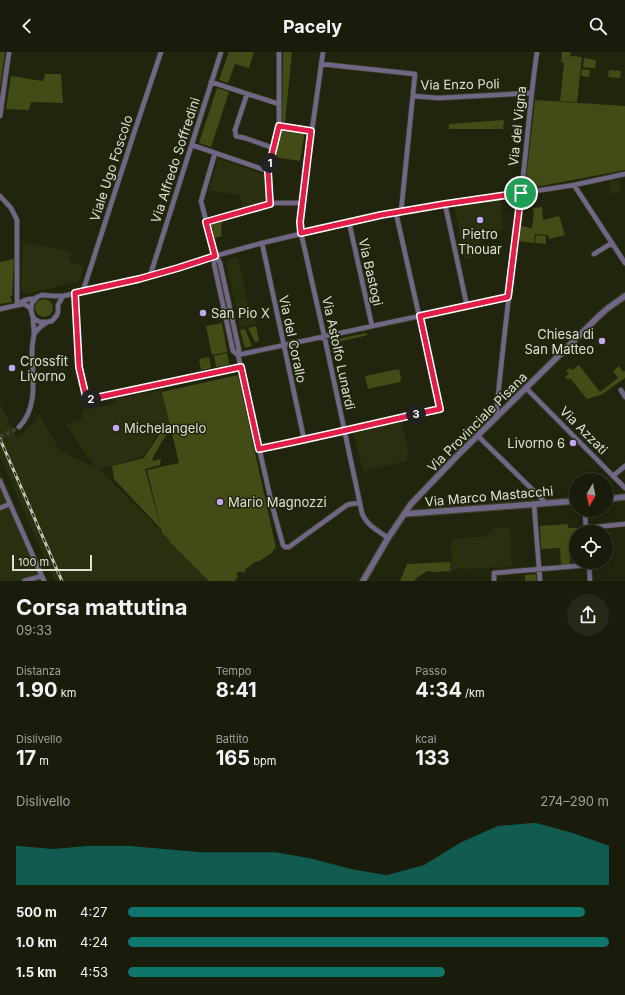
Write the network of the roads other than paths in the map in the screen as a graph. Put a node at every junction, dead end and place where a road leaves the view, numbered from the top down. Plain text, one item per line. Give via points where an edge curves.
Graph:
1 (9, 52) edge
2 (161, 52) edge
3 (222, 52) edge
4 (279, 52) edge
5 (323, 52) edge
6 (537, 52) edge
7 (321, 64) junction
8 (212, 82) junction
9 (531, 93) junction
10 (247, 94) junction
11 (413, 96) junction
12 (279, 104) junction
13 (0, 116) edge
14 (279, 126) junction
15 (311, 131) junction
16 (192, 145) junction
17 (274, 148) junction
18 (215, 153) junction
19 (268, 171) junction
20 (625, 174) edge
21 (574, 185) junction
22 (521, 193) junction
23 (0, 196) edge
24 (302, 203) junction
25 (270, 204) junction
26 (445, 204) junction
27 (399, 212) junction
28 (206, 222) junction
29 (349, 222) junction
30 (301, 233) junction
31 (262, 243) junction
32 (612, 243) junction
33 (594, 254) dead end
34 (215, 256) junction
35 (625, 263) edge
36 (150, 276) junction
37 (83, 291) junction
38 (75, 293) junction
39 (50, 296) junction
40 (63, 296) junction
41 (625, 296) edge
42 (508, 297) junction
43 (35, 299) junction
44 (18, 305) junction
45 (58, 305) junction
46 (467, 306) junction
47 (30, 308) junction
48 (0, 309) edge
49 (420, 316) junction
50 (33, 317) junction
51 (47, 322) junction
52 (372, 326) junction
53 (34, 334) junction
54 (325, 337) junction
55 (283, 345) junction
56 (238, 355) junction
57 (241, 367) junction
58 (526, 388) junction
59 (620, 390) dead end
60 (625, 397) edge
61 (496, 417) junction
62 (19, 427) tunnel mouth
63 (345, 431) junction
64 (478, 436) junction
65 (304, 439) junction
66 (259, 449) junction
67 (625, 466) edge
68 (614, 476) junction
69 (0, 481) edge
70 (625, 488) edge
71 (625, 497) edge
72 (613, 498) edge
73 (569, 501) edge
74 (360, 503) junction
75 (546, 503) junction
76 (10, 504) junction
77 (534, 504) junction
78 (0, 508) edge
79 (404, 514) junction
80 (625, 524) edge
81 (613, 526) edge
82 (388, 538) junction
83 (569, 566) edge
84 (539, 569) junction
85 (589, 569) edge
86 (42, 576) junction
87 (24, 581) edge
88 (44, 581) edge
89 (363, 581) edge
90 (494, 581) edge
91 (540, 581) edge
92 (590, 581) edge

1 - 13 street
2 - 37 street, Viale Ugo Foscolo
3 - 8 street, Via Alfredo Soffredini
4 - 12 street
5 - 7 street, Via Astolfo Lunardi
6 - 9 street, Via del Vigna
7 - 11 street via 415,74
7 - 15 street, Via Astolfo Lunardi
8 - 10 street
8 - 16 street, Via Alfredo Soffredini
9 - 11 street, Via Enzo Poli via 438,98
9 - 22 street, Via del Vigna
10 - 12 street
10 - 17 street via 235,130 236,136
11 - 27 street
12 - 14 street
14 - 15 street
14 - 17 street
15 - 24 street, Via Astolfo Lunardi
16 - 18 street
16 - 36 street, Via Alfredo Soffredini
17 - 19 street
18 - 19 street
18 - 28 street via 201,201
19 - 25 street
20 - 21 street
21 - 22 street
21 - 32 street
22 - 26 street
22 - 42 street, Via del Vigna
23 - 44 street via 11,208 17,220
24 - 25 street
24 - 30 street, Via Astolfo Lunardi
25 - 28 street
26 - 27 street
26 - 46 street
27 - 29 street
27 - 49 street
28 - 34 street
29 - 30 street
29 - 52 street, Via Bastogi
30 - 31 street
30 - 54 street, Via Astolfo Lunardi
31 - 34 street
31 - 55 street, Via del Corallo
32 - 33 street
32 - 35 street
34 - 36 street
34 - 56 street via 214,264 233,351
36 - 37 street
37 - 38 street
38 - 40 street
38 - 57 street via 79,367 86,397 90,399
39 - 40 street
39 - 43 street via 42,295
39 - 45 street
40 - 45 street
41 - 58 street, Via Provinciale Pisana via 600,315
42 - 46 street
42 - 61 street, Via del Vigna
43 - 44 street via 26,299
43 - 47 street
44 - 47 street
44 - 48 street
45 - 51 street via 56,317
46 - 49 street
47 - 50 street
49 - 52 street
49 - 63 street via 440,409
50 - 51 street via 40,322
50 - 53 street
51 - 53 street
52 - 54 street
53 - 62 street via 32,403 27,417
54 - 55 street
54 - 63 street, Via Astolfo Lunardi
55 - 56 street
55 - 65 street, Via del Corallo
56 - 57 street
57 - 66 street
58 - 61 street, Via Provinciale Pisana
58 - 68 street, Via Azzati
59 - 60 street
61 - 64 street, Via Provinciale Pisana
63 - 65 street
63 - 74 street, Via Astolfo Lunardi
64 - 75 street
64 - 79 street, Via Provinciale Pisana
65 - 66 street
66 - 74 street via 281,543 285,547 289,547 347,505
67 - 68 street
68 - 70 street, Via Azzati
69 - 76 street
71 - 72 street
73 - 75 street, Via Marco Mastacchi
74 - 82 street, Via Astolfo Lunardi via 366,521
75 - 77 street, Via Marco Mastacchi
76 - 78 street
76 - 86 street
77 - 79 street, Via Marco Mastacchi
77 - 84 street
79 - 82 street, Via Provinciale Pisana
80 - 81 street
82 - 89 street, Via Provinciale Pisana
83 - 84 street
84 - 90 street via 494,573
84 - 91 street
85 - 92 street
86 - 87 street
86 - 88 street

